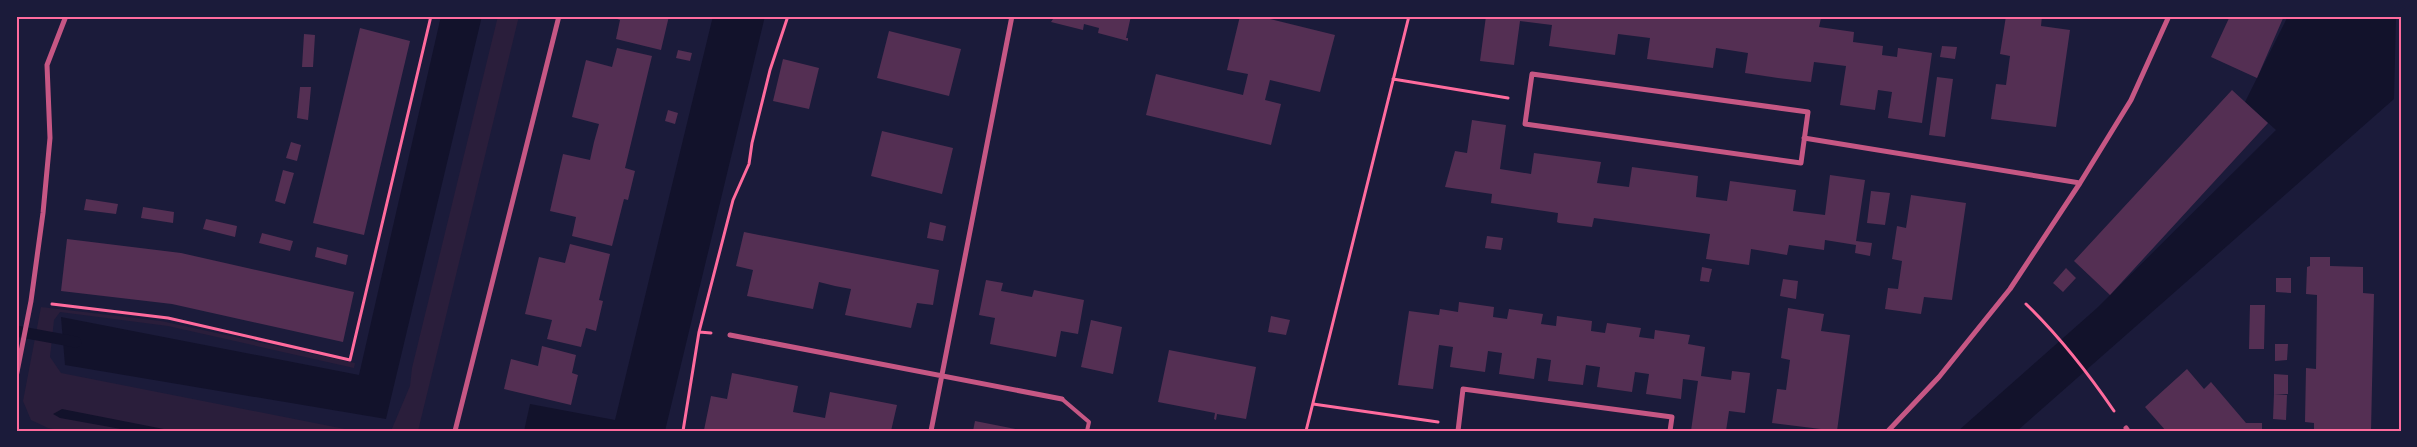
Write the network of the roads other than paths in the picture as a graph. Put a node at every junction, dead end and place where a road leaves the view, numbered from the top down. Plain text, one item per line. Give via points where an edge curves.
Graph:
1 (66, 16) edge
2 (559, 16) edge
3 (1012, 16) edge
4 (2170, 16) edge
5 (1804, 138) junction
6 (2080, 183) junction
7 (730, 335) dead end
8 (942, 376) junction
9 (16, 377) edge
10 (1062, 399) joint
11 (1458, 428) edge
12 (455, 431) edge
13 (931, 431) edge
14 (1087, 431) edge
15 (1670, 431) edge
16 (1888, 431) edge

1 - 9 street via 47,65 50,138 43,213
2 - 12 street
3 - 8 street
4 - 6 street via 2131,100
5 - 5 street via 1808,112 1532,74 1525,124 1801,163
5 - 6 street
6 - 16 street via 2010,289 1939,377
7 - 8 street
8 - 10 street
8 - 13 street
10 - 14 lane via 1089,422
11 - 15 street via 1463,389 1672,417

